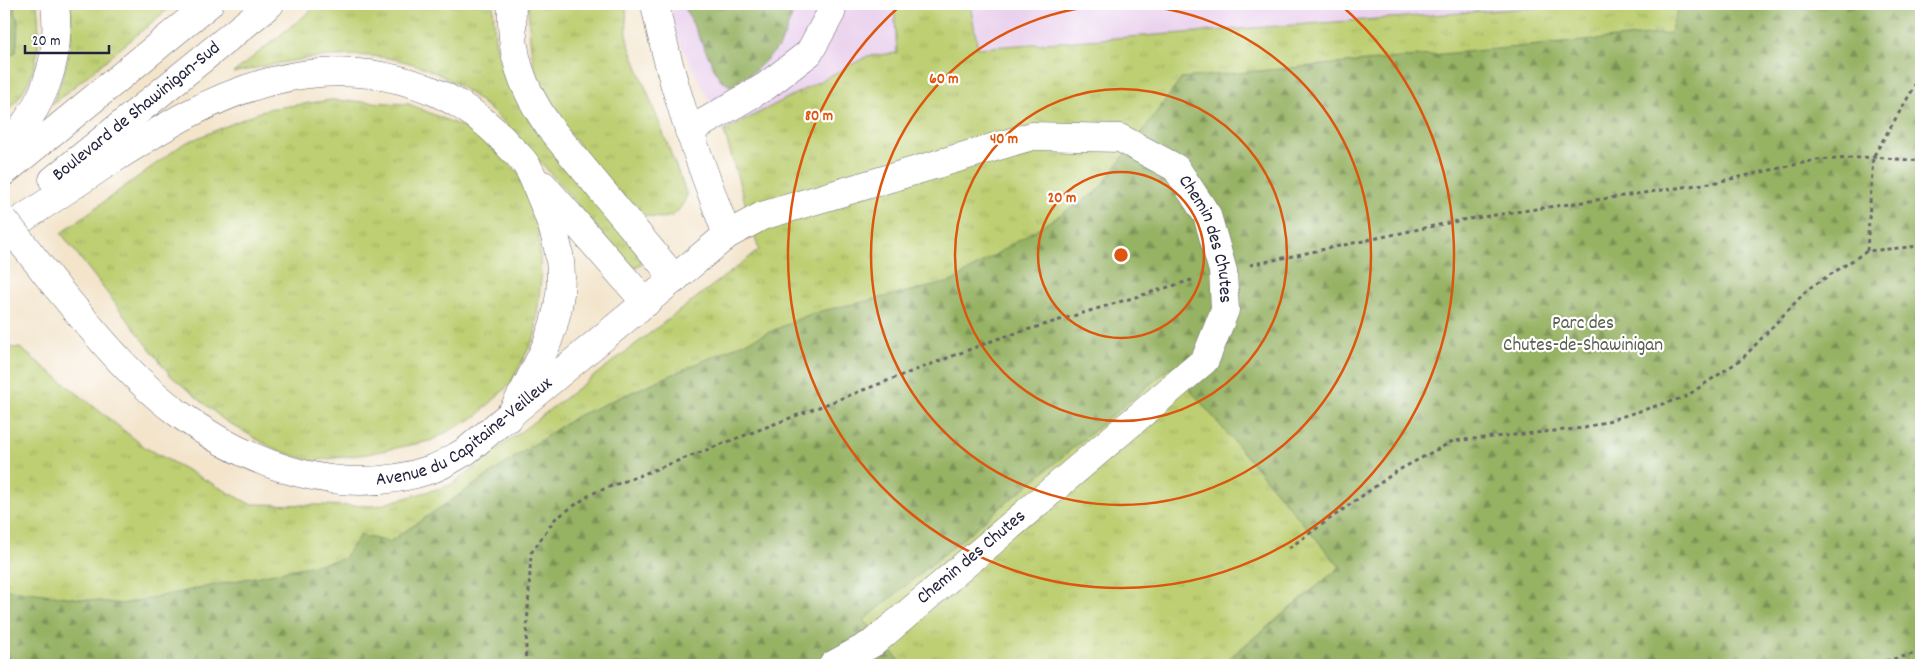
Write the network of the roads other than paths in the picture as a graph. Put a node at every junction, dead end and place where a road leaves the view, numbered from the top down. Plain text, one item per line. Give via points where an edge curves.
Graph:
1 (55, 4) edge
2 (209, 4) edge
3 (270, 4) edge
4 (512, 4) edge
5 (655, 4) edge
6 (833, 4) edge
7 (689, 131) junction
8 (4, 150) edge
9 (528, 166) junction
10 (4, 172) edge
11 (4, 221) edge
12 (4, 231) edge
13 (728, 235) junction
14 (675, 279) junction
15 (646, 303) junction
16 (509, 418) junction
17 (833, 665) edge

1 - 8 main road via 54,59 43,94 25,127
2 - 10 main road, Boulevard de Shawinigan-Sud
3 - 11 main road, Boulevard de Shawinigan-Sud
4 - 14 main road via 512,39 532,102
5 - 7 main road via 662,44
6 - 7 main road via 809,53 766,86
7 - 13 main road
9 - 12 main road via 476,114 441,94 406,81 366,72 319,73 272,81 220,98 177,118
9 - 15 main road
9 - 16 main road via 553,228 560,252 561,279 553,331 543,357
11 - 16 main road, Avenue du Capitaine-Veilleux, bridge via 135,376 179,414 246,454 308,477 337,481 399,477 433,469 466,451
13 - 14 main road, Avenue du Capitaine-Veilleux
13 - 17 main road, Chemin des Chutes via 762,216 1032,136 1120,138 1176,168 1207,215 1223,270 1225,310 1205,360 873,643
14 - 15 main road, Avenue du Capitaine-Veilleux
15 - 16 main road, Avenue du Capitaine-Veilleux

